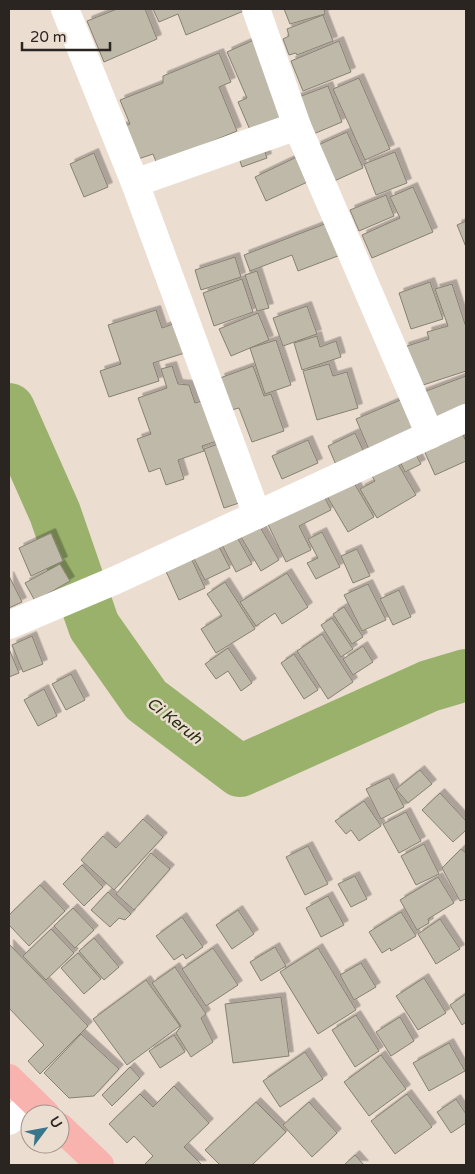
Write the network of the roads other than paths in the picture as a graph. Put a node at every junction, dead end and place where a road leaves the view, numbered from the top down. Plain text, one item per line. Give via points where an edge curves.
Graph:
1 (65, 9) edge
2 (256, 9) edge
3 (297, 126) junction
4 (135, 183) junction
5 (466, 418) edge
6 (430, 435) junction
7 (257, 515) junction
8 (9, 625) edge
9 (9, 1078) edge
10 (36, 1104) edge
11 (70, 1137) edge
12 (100, 1165) edge

1 - 4 street
2 - 3 street
3 - 4 street
3 - 6 street
4 - 7 street
5 - 6 street
6 - 7 street
7 - 8 street
9 - 10 main road
11 - 12 main road

